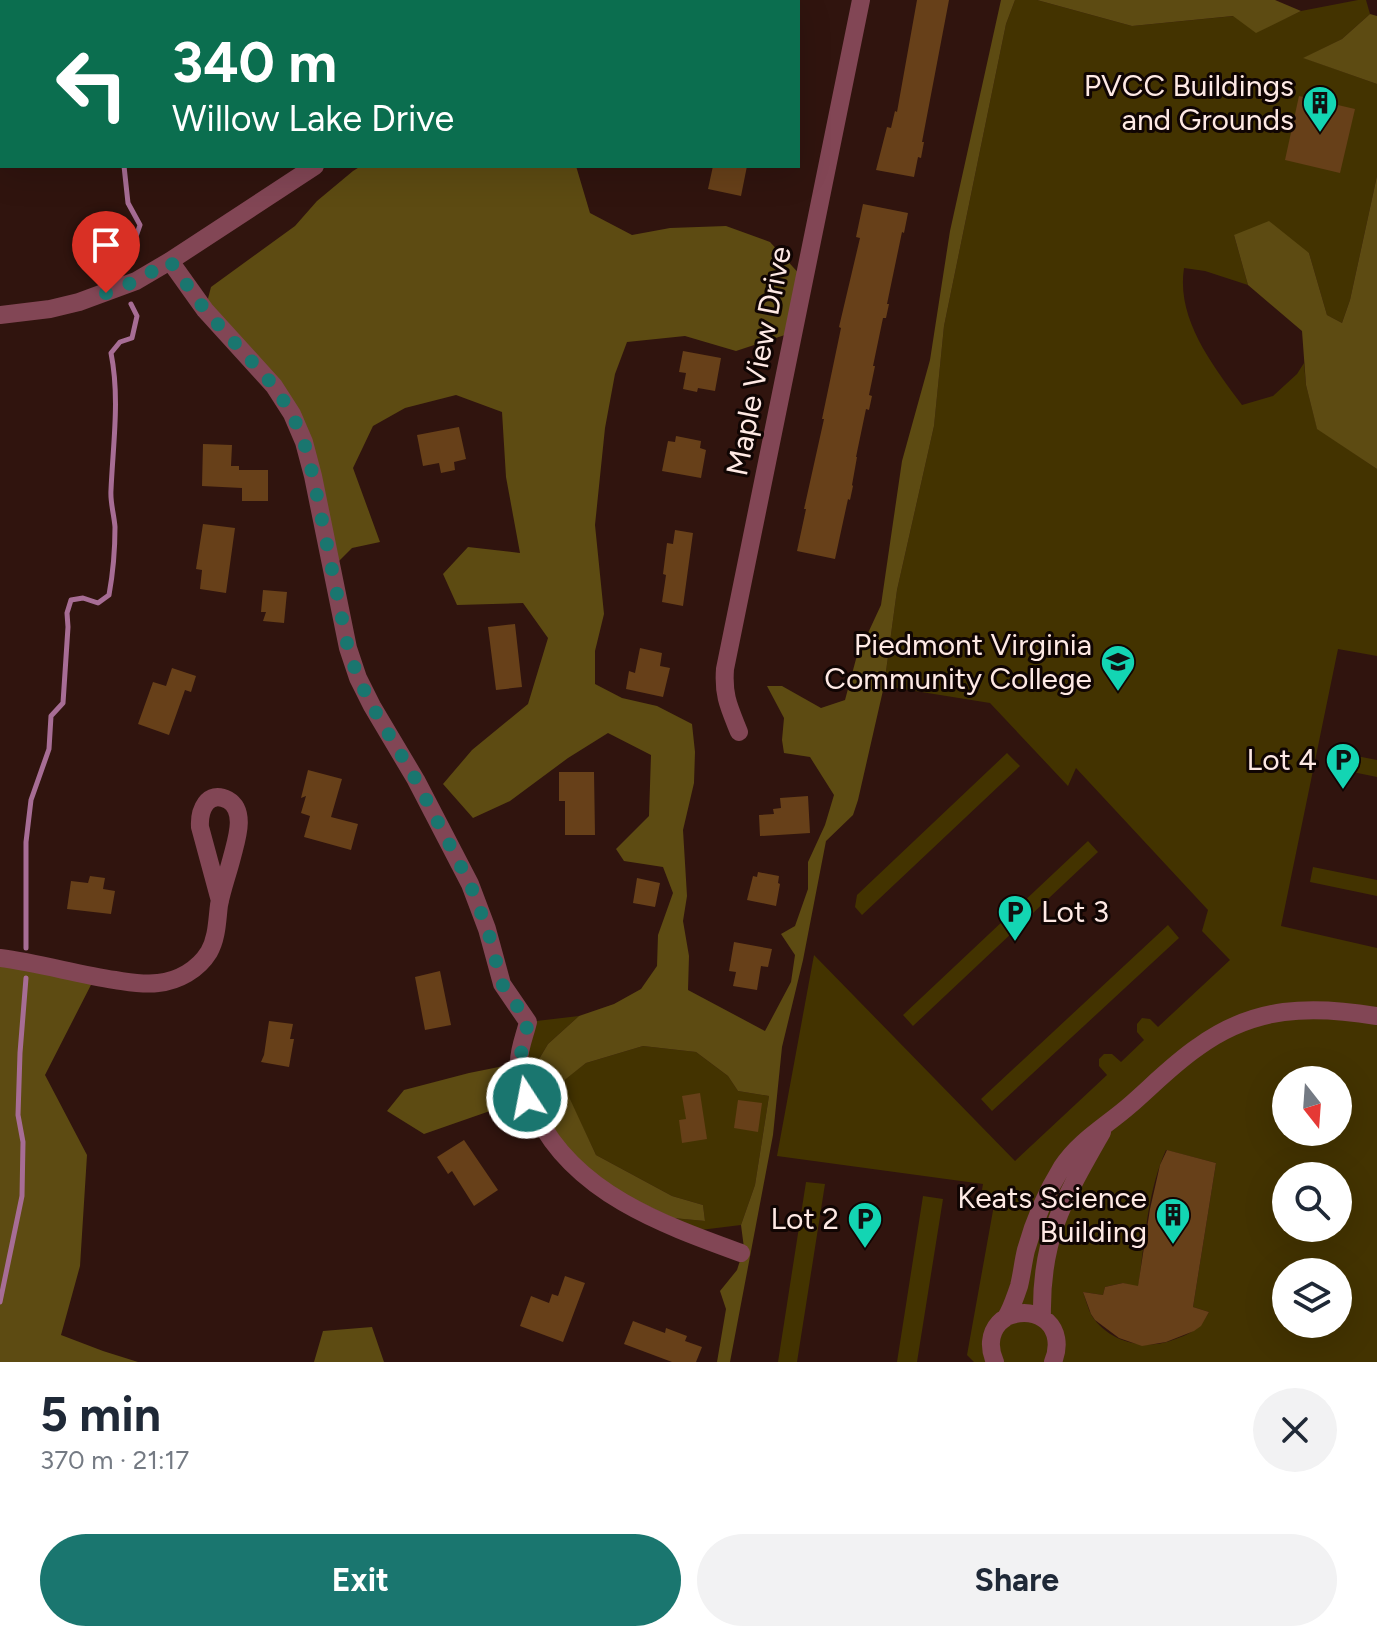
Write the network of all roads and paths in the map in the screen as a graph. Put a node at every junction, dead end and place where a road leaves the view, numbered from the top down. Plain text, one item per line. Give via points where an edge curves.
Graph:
1 (861, 0) edge
2 (312, 168) edge
3 (170, 261) junction
4 (0, 315) edge
5 (739, 732) dead end
6 (220, 901) junction
7 (0, 958) edge
8 (1377, 1016) edge
9 (1106, 1126) junction
10 (741, 1253) dead end
11 (1006, 1317) junction
12 (1042, 1318) junction
13 (995, 1362) edge
14 (1053, 1362) edge

1 - 5 street, Maple View Drive via 725,669 727,703
2 - 3 street
3 - 4 street via 136,281 79,302
3 - 10 street via 292,414 313,476 358,678 470,884 502,984 528,1022 519,1063 527,1098 542,1126 571,1165 595,1185 684,1232
6 - 6 street via 239,834 234,806 221,798 211,799 199,815
6 - 7 street via 209,952 177,979 141,984
8 - 9 street via 1298,1009 1246,1021 1195,1048
9 - 11 street via 1083,1142 1045,1198
9 - 12 street via 1054,1227 1042,1279
11 - 12 street via 1028,1312
11 - 13 street via 991,1340
12 - 14 street via 1057,1342

